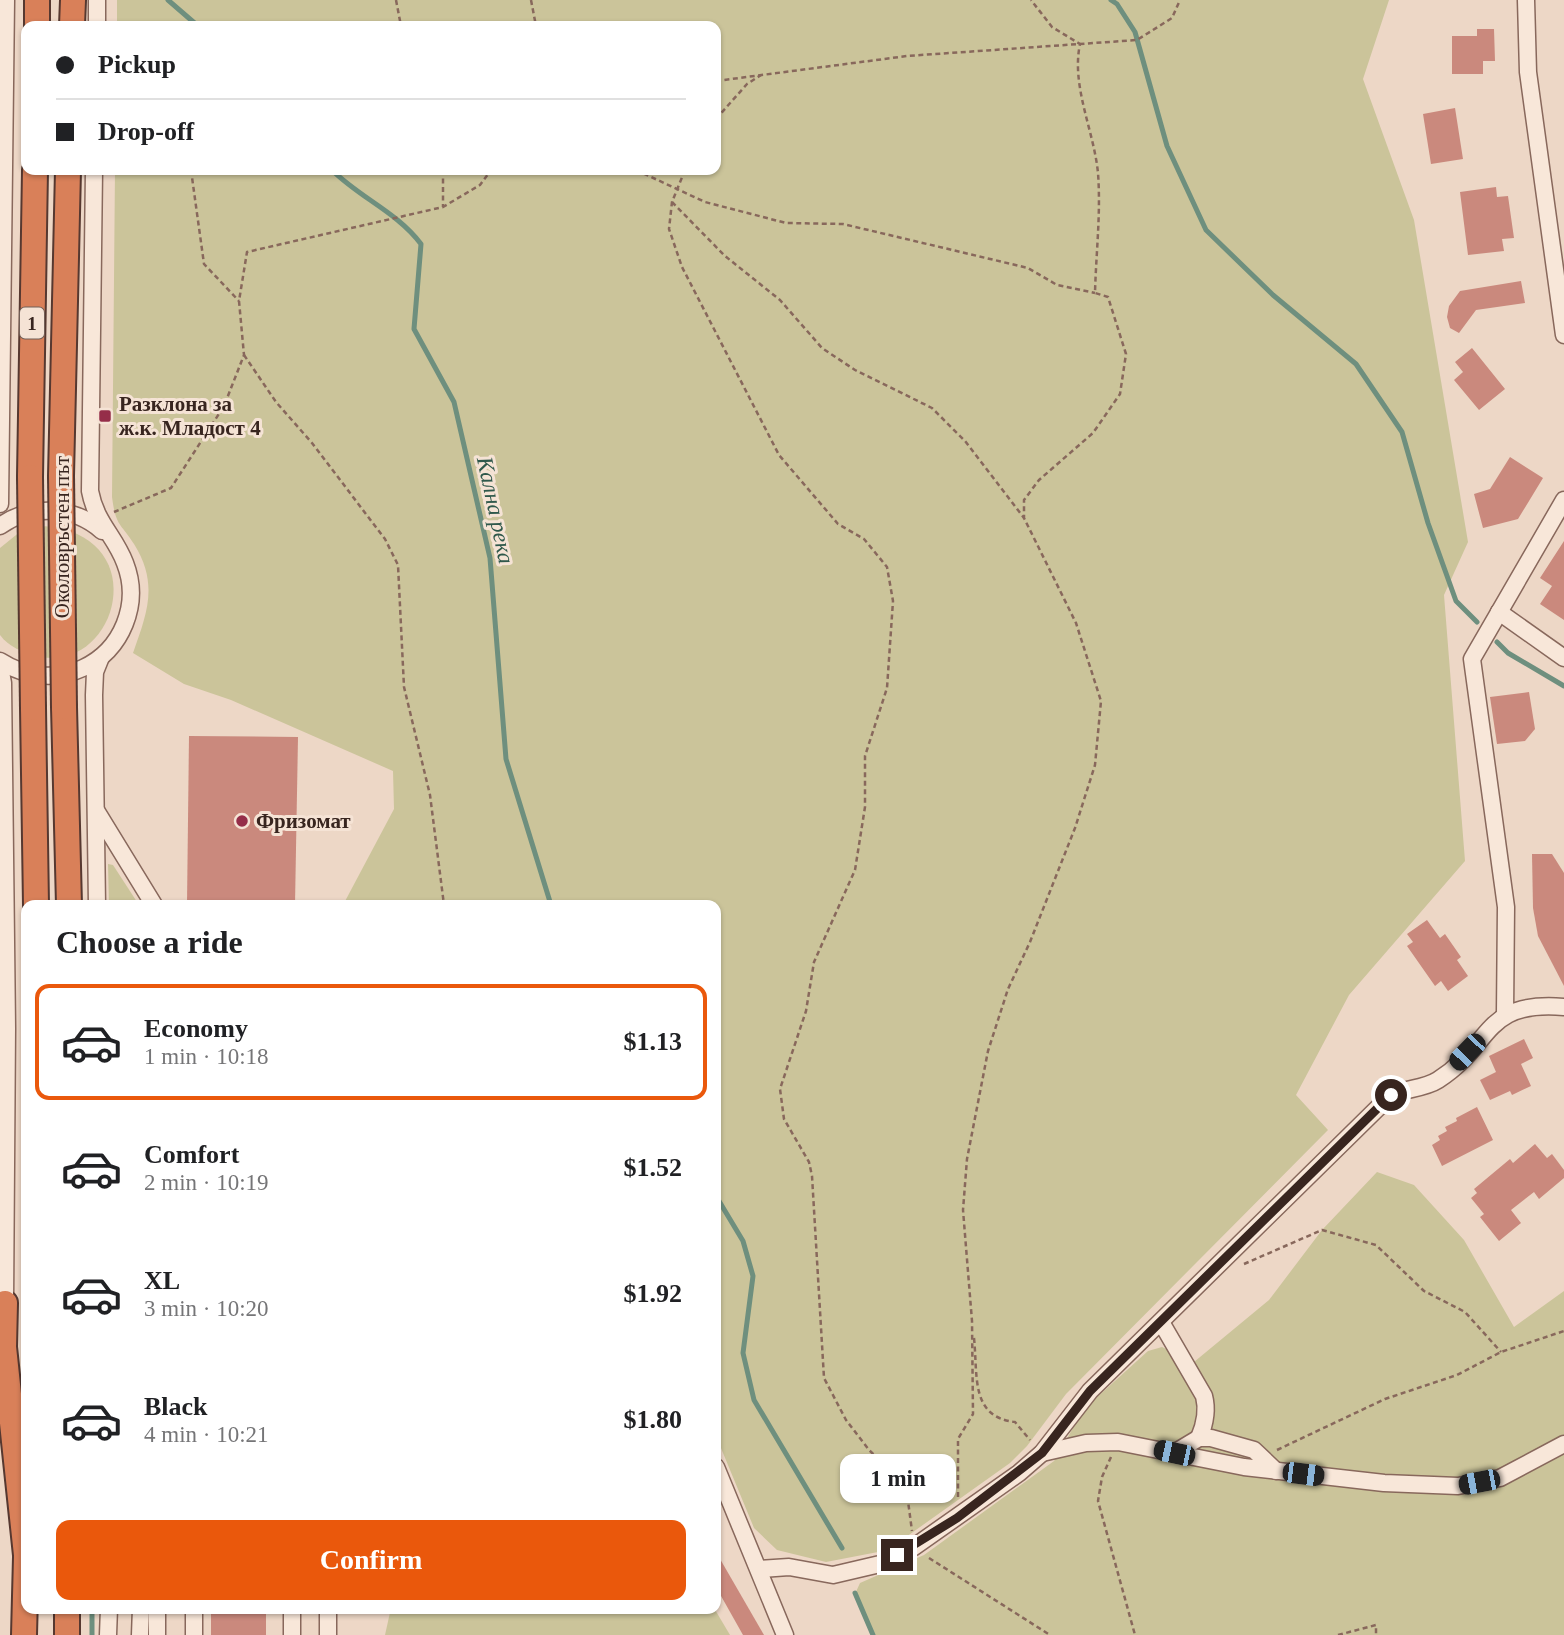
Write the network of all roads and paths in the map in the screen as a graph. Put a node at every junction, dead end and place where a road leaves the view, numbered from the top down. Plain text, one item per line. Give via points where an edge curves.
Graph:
1 (6, 0) edge
2 (37, 0) edge
3 (73, 0) edge
4 (97, 0) edge
5 (396, 0) edge
6 (531, 0) edge
7 (1031, 0) edge
8 (1180, 0) edge
9 (1526, 0) edge
10 (37, 21) edge
11 (72, 21) edge
12 (97, 21) edge
13 (400, 21) edge
14 (536, 21) edge
15 (1080, 44) junction
16 (763, 74) junction
17 (721, 80) edge
18 (721, 113) edge
19 (35, 175) edge
20 (68, 175) edge
21 (94, 175) edge
22 (192, 175) edge
23 (443, 175) edge
24 (487, 175) edge
25 (648, 175) edge
26 (683, 175) edge
27 (678, 188) junction
28 (672, 202) junction
29 (443, 207) junction
30 (1095, 293) junction
31 (239, 301) junction
32 (1564, 335) edge
33 (244, 355) junction
34 (1564, 500) edge
35 (0, 504) edge
36 (93, 509) junction
37 (1024, 517) junction
38 (0, 526) edge
39 (109, 537) junction
40 (1499, 612) junction
41 (101, 657) junction
42 (1564, 658) edge
43 (0, 661) edge
44 (0, 667) edge
45 (96, 807) junction
46 (2, 818) edge
47 (36, 900) edge
48 (69, 900) edge
49 (97, 900) edge
50 (151, 900) edge
51 (443, 900) edge
52 (1564, 1007) edge
53 (1506, 1013) junction
54 (1240, 1265) dead end
55 (2, 1303) edge
56 (972, 1321) junction
57 (1161, 1322) junction
58 (1564, 1331) edge
59 (1501, 1352) junction
60 (1199, 1438) junction
61 (1118, 1442) junction
62 (1564, 1444) edge
63 (1042, 1453) junction
64 (1174, 1453) junction
65 (1264, 1457) junction
66 (1276, 1471) junction
67 (721, 1479) edge
68 (21, 1508) edge
69 (957, 1518) junction
70 (914, 1547) junction
71 (760, 1569) junction
72 (25, 1614) edge
73 (67, 1614) edge
74 (109, 1614) edge
75 (141, 1614) edge
76 (157, 1614) edge
77 (194, 1614) edge
78 (292, 1614) edge
79 (328, 1614) edge
80 (24, 1635) edge
81 (67, 1635) edge
82 (108, 1635) edge
83 (140, 1635) edge
84 (157, 1635) edge
85 (194, 1635) edge
86 (292, 1635) edge
87 (328, 1635) edge
88 (785, 1635) edge
89 (1050, 1635) edge
90 (1135, 1635) edge
91 (1338, 1635) edge
92 (1376, 1635) edge

1 - 35 street
2 - 10 highway
3 - 11 highway
4 - 12 street
5 - 13 path
6 - 14 path
7 - 15 path via 1052,27
8 - 15 path via 1172,18 1137,40
9 - 32 street via 1528,72
15 - 16 path via 907,56
15 - 30 path via 1079,85 1092,135 1100,212
16 - 17 path
16 - 18 path
19 - 47 highway, Околовръстен път / 1, bridge via 30,477
20 - 48 highway, Околовръстен път / 1, bridge via 61,476
21 - 36 street
22 - 31 path via 204,264
23 - 29 path
24 - 29 path via 480,185
25 - 27 path
26 - 27 path
27 - 28 path
27 - 30 path via 705,202 786,223 843,224 1028,268 1057,285
28 - 37 path via 725,256 780,300 822,348 855,370 932,408 965,441
28 - 70 path via 669,229 682,267 779,455 838,524 864,539 887,567 893,601 887,688 865,756 865,807 855,870 814,962 806,1011 780,1089 784,1119 812,1176 824,1378 846,1420 899,1479 908,1501
29 - 31 path via 247,252
30 - 37 path via 1108,297 1126,354 1120,394 1093,433 1039,480 1024,500
31 - 33 path
33 - 36 path via 224,407 172,488 115,512
33 - 51 path via 385,539 398,565 404,687 430,794
34 - 40 street
36 - 39 street
37 - 56 path via 1076,623 1101,701 1091,778 988,1051 964,1183
38 - 39 street via 24,514 61,511 87,521
39 - 41 street via 125,563 130,607 120,636
40 - 42 street
40 - 53 street via 1472,659 1506,907
41 - 43 street via 76,671 49,676 22,672
41 - 45 street via 94,695
44 - 46 street
45 - 49 street
45 - 50 street
46 - 55 street via 7,1028
52 - 53 street via 1542,1005
53 - 57 street via 1438,1080 1391,1095
54 - 59 path via 1322,1230 1376,1245 1424,1291 1465,1312
55 - 68 highway
56 - 63 path via 979,1394 987,1413 1015,1422
56 - 69 path via 973,1415 958,1439
57 - 60 street via 1204,1396 1204,1426
57 - 63 street via 1090,1391
58 - 59 path
59 - 65 path via 1457,1376 1385,1399
60 - 64 street
60 - 65 street via 1254,1450
61 - 63 street via 1086,1443
61 - 64 street
61 - 90 path via 1102,1477 1098,1501
62 - 66 street via 1500,1478 1458,1486
63 - 69 street
64 - 66 street
65 - 66 street
67 - 71 street
69 - 70 street
70 - 71 street via 853,1572
70 - 89 path via 949,1574
71 - 88 street
72 - 80 highway
73 - 81 highway
74 - 82 street
75 - 83 street
76 - 84 street
77 - 85 street
78 - 86 street
79 - 87 street
91 - 92 path via 1376,1625

